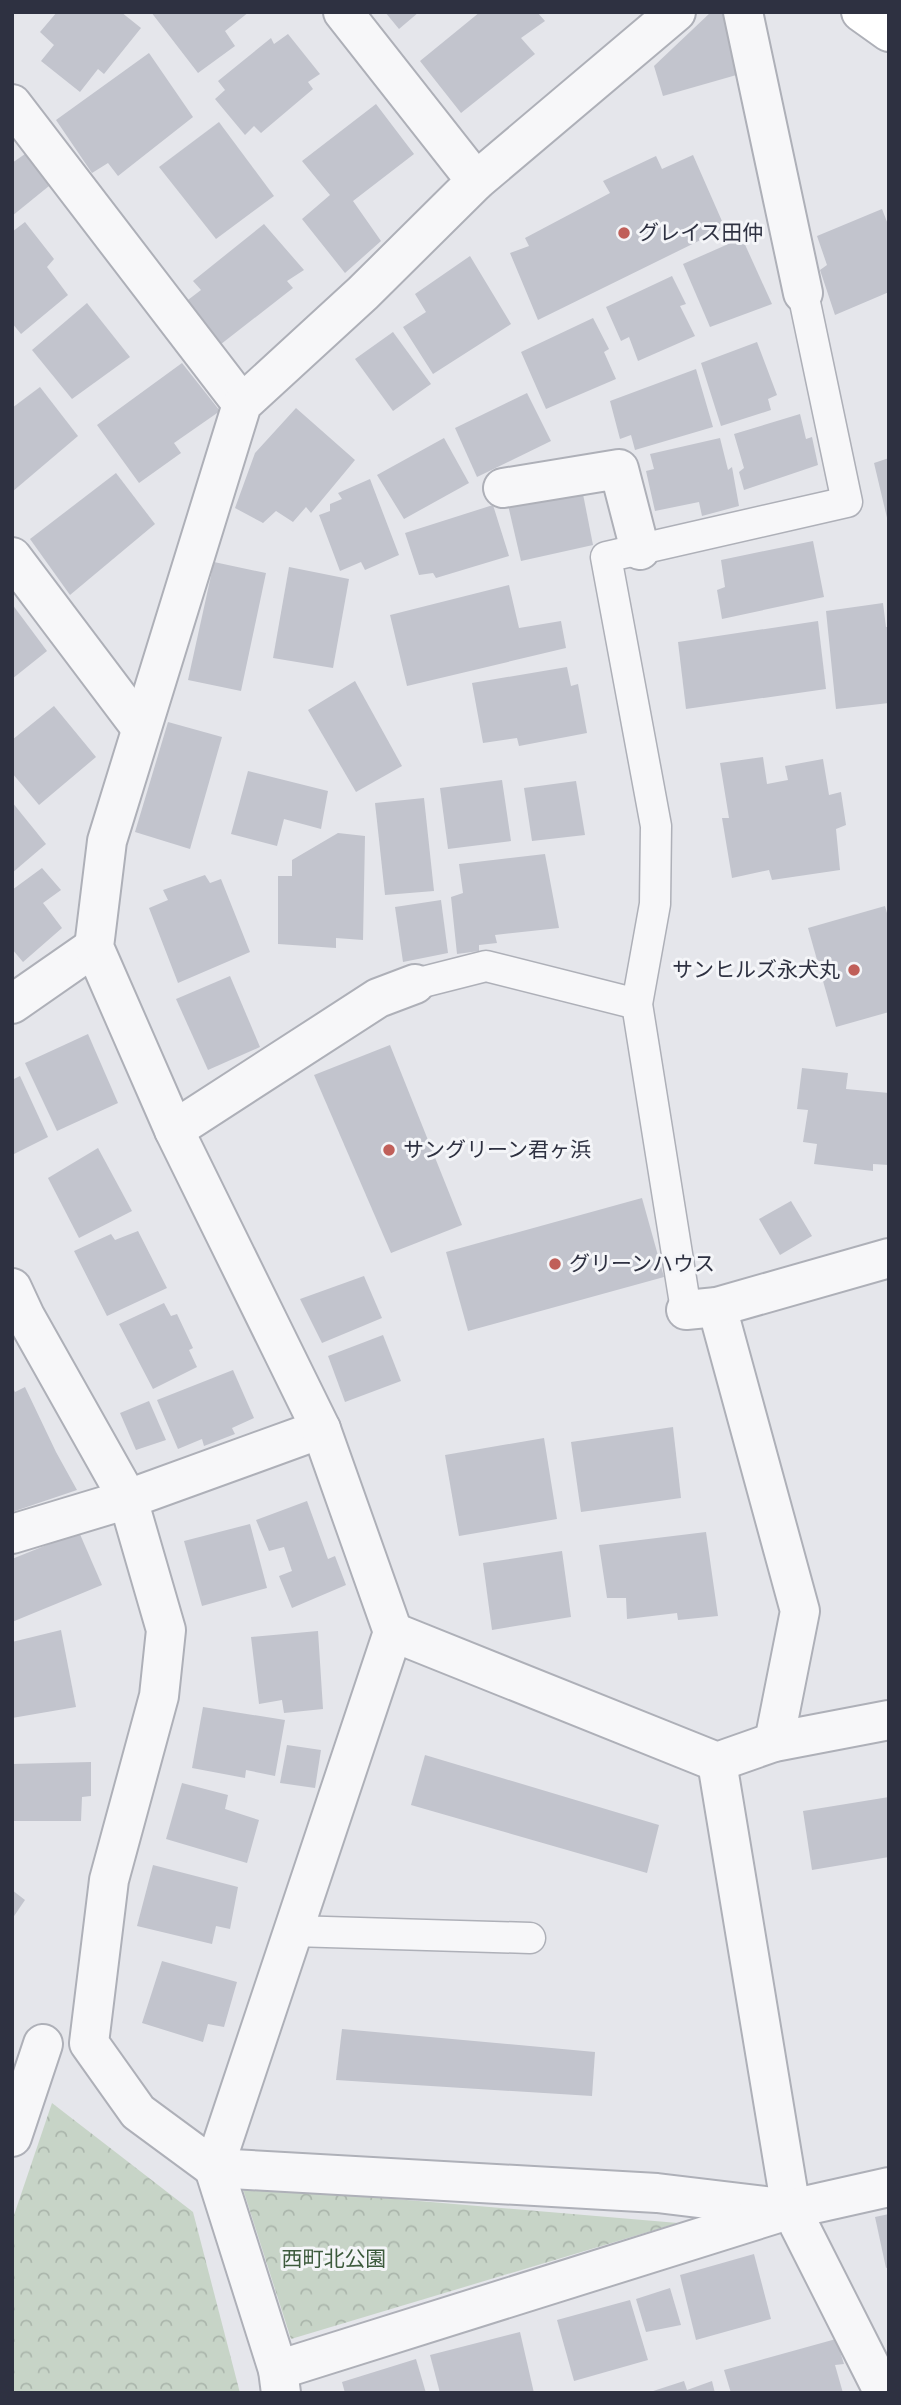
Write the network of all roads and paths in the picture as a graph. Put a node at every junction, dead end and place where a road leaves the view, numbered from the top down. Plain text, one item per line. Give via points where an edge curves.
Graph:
1 (343, 12) edge
2 (676, 12) edge
3 (743, 12) edge
4 (861, 12) edge
5 (889, 32) edge
6 (12, 104) edge
7 (477, 181) junction
8 (803, 293) joint
9 (242, 404) junction
10 (503, 488) dead end
11 (640, 550) junction
12 (12, 557) edge
13 (141, 728) junction
14 (94, 947) junction
15 (415, 984) joint
16 (12, 1004) edge
17 (637, 1004) junction
18 (174, 1130) junction
19 (889, 1258) edge
20 (17, 1308) edge
21 (702, 1309) junction
22 (321, 1429) junction
23 (128, 1499) junction
24 (12, 1534) edge
25 (393, 1632) junction
26 (889, 1720) edge
27 (774, 1742) junction
28 (717, 1762) junction
29 (293, 1931) junction
30 (530, 1938) dead end
31 (28, 2043) edge
32 (89, 2043) junction
33 (12, 2137) edge
34 (214, 2168) junction
35 (889, 2187) edge
36 (791, 2209) junction
37 (280, 2382) edge
38 (884, 2393) edge

1 - 7 street
2 - 7 street
3 - 8 street
4 - 5 main road
6 - 9 street
7 - 9 street
8 - 11 lane via 848,502
9 - 13 street
10 - 11 street via 619,469
11 - 17 lane via 606,558 656,826 655,904
12 - 13 street
13 - 14 street via 107,841
14 - 16 street
14 - 18 street
15 - 17 lane via 486,967
15 - 18 street via 377,998
17 - 21 lane
18 - 22 street
19 - 21 street
20 - 23 street
21 - 27 street via 800,1611
22 - 23 street
22 - 25 street
23 - 24 street
23 - 32 street via 166,1630 159,1696 109,1880
25 - 28 street
25 - 29 street
26 - 27 street
27 - 28 street
28 - 36 street
29 - 30 lane
29 - 34 street
31 - 32 street
31 - 33 street
32 - 34 street via 138,2112
34 - 36 street via 657,2193
34 - 37 street
35 - 36 street
36 - 37 street
36 - 38 street

